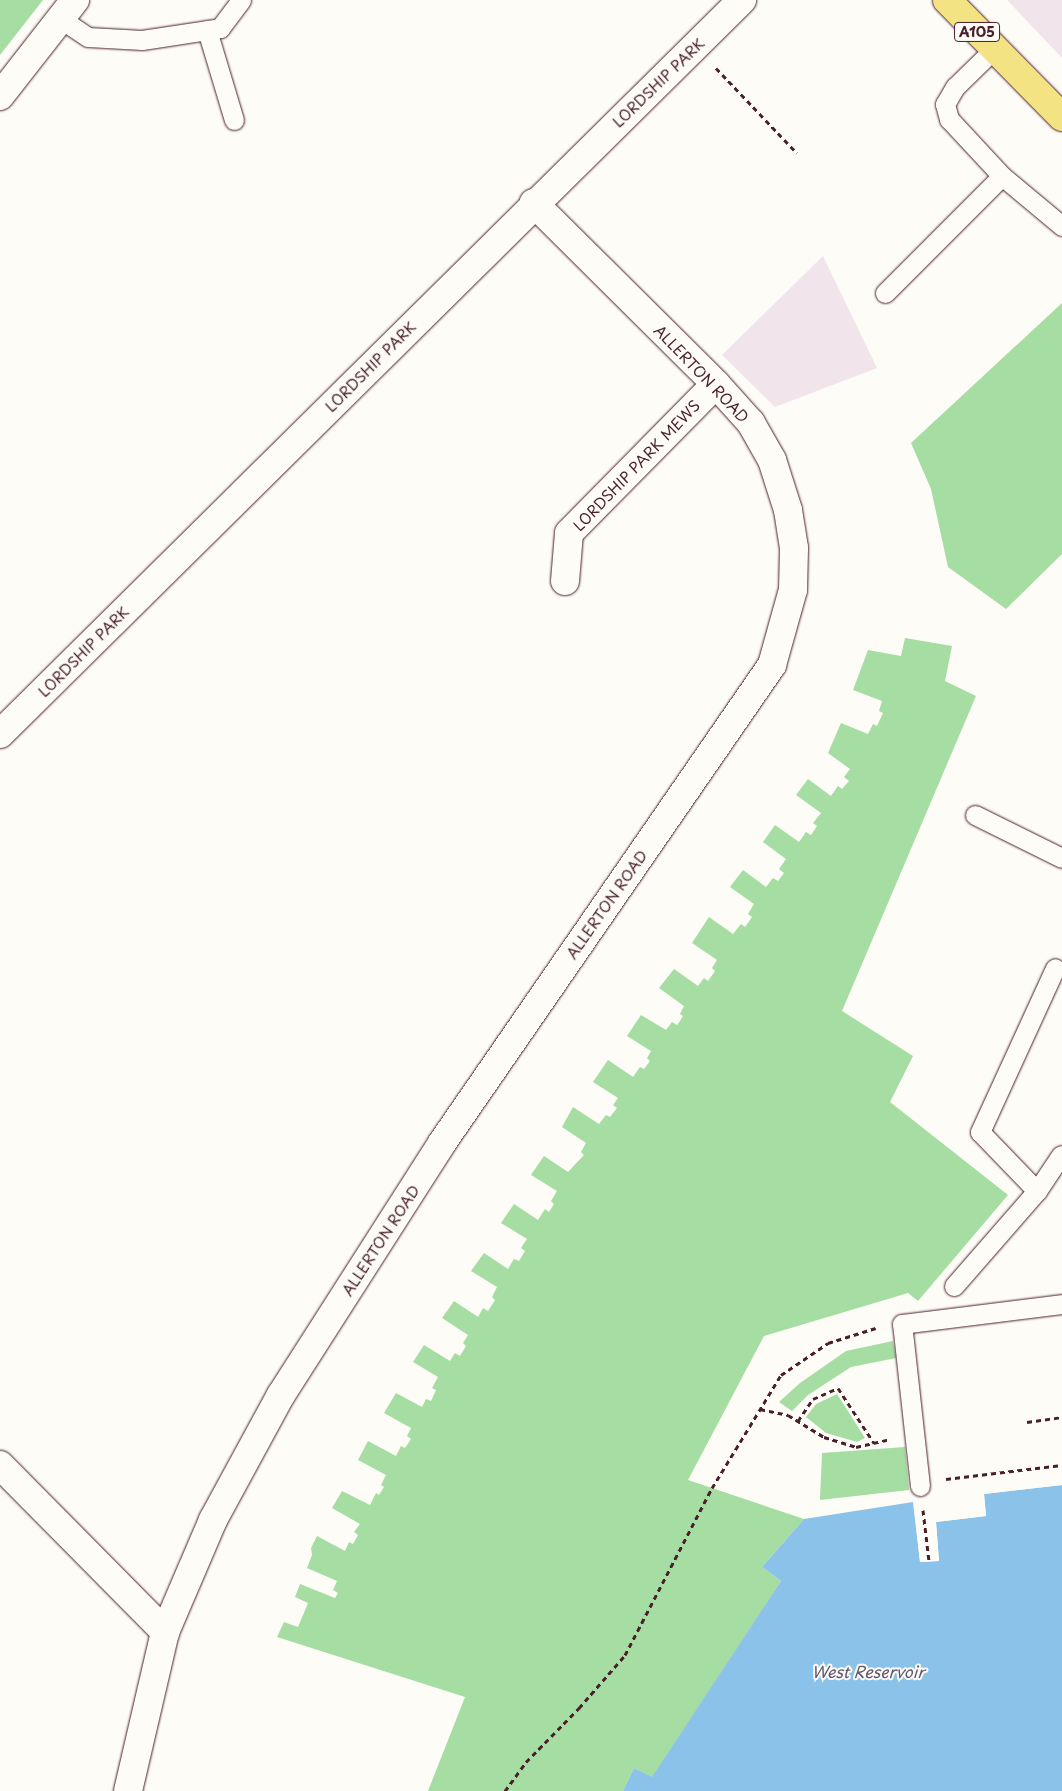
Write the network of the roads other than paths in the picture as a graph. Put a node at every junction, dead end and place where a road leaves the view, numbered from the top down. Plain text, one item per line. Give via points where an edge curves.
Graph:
1 (242, 0) edge
2 (742, 0) edge
3 (947, 0) edge
4 (68, 10) edge
5 (207, 30) junction
6 (994, 49) junction
7 (0, 96) edge
8 (1062, 117) edge
9 (234, 120) dead end
10 (1002, 176) junction
11 (534, 204) junction
12 (1062, 226) edge
13 (885, 293) dead end
14 (716, 384) junction
15 (565, 581) dead end
16 (0, 734) edge
17 (975, 816) dead end
18 (1062, 858) edge
19 (1055, 968) dead end
20 (1062, 1155) edge
21 (1037, 1191) junction
22 (954, 1286) dead end
23 (1062, 1304) edge
24 (0, 1465) edge
25 (920, 1484) road end
26 (166, 1632) junction
27 (128, 1791) edge

1 - 5 lane via 220,28
2 - 11 street, LORDSHIP PARK
3 - 6 main road, A105
4 - 5 lane via 88,37 142,40
4 - 7 street
5 - 9 lane
6 - 8 main road, A105
6 - 10 lane via 955,87 945,104 949,119
10 - 12 lane
10 - 13 lane
11 - 14 street, ALLERTON ROAD
11 - 16 street, LORDSHIP PARK
14 - 15 street, LORDSHIP PARK MEWS via 569,533
14 - 26 street, ALLERTON ROAD via 750,423 772,460 788,510 794,548 793,590 772,665 442,1143 281,1395 213,1520
17 - 18 lane
19 - 21 lane via 980,1132
20 - 21 lane
21 - 22 lane
23 - 25 lane via 902,1324
24 - 26 street
26 - 27 street, ALLERTON ROAD

